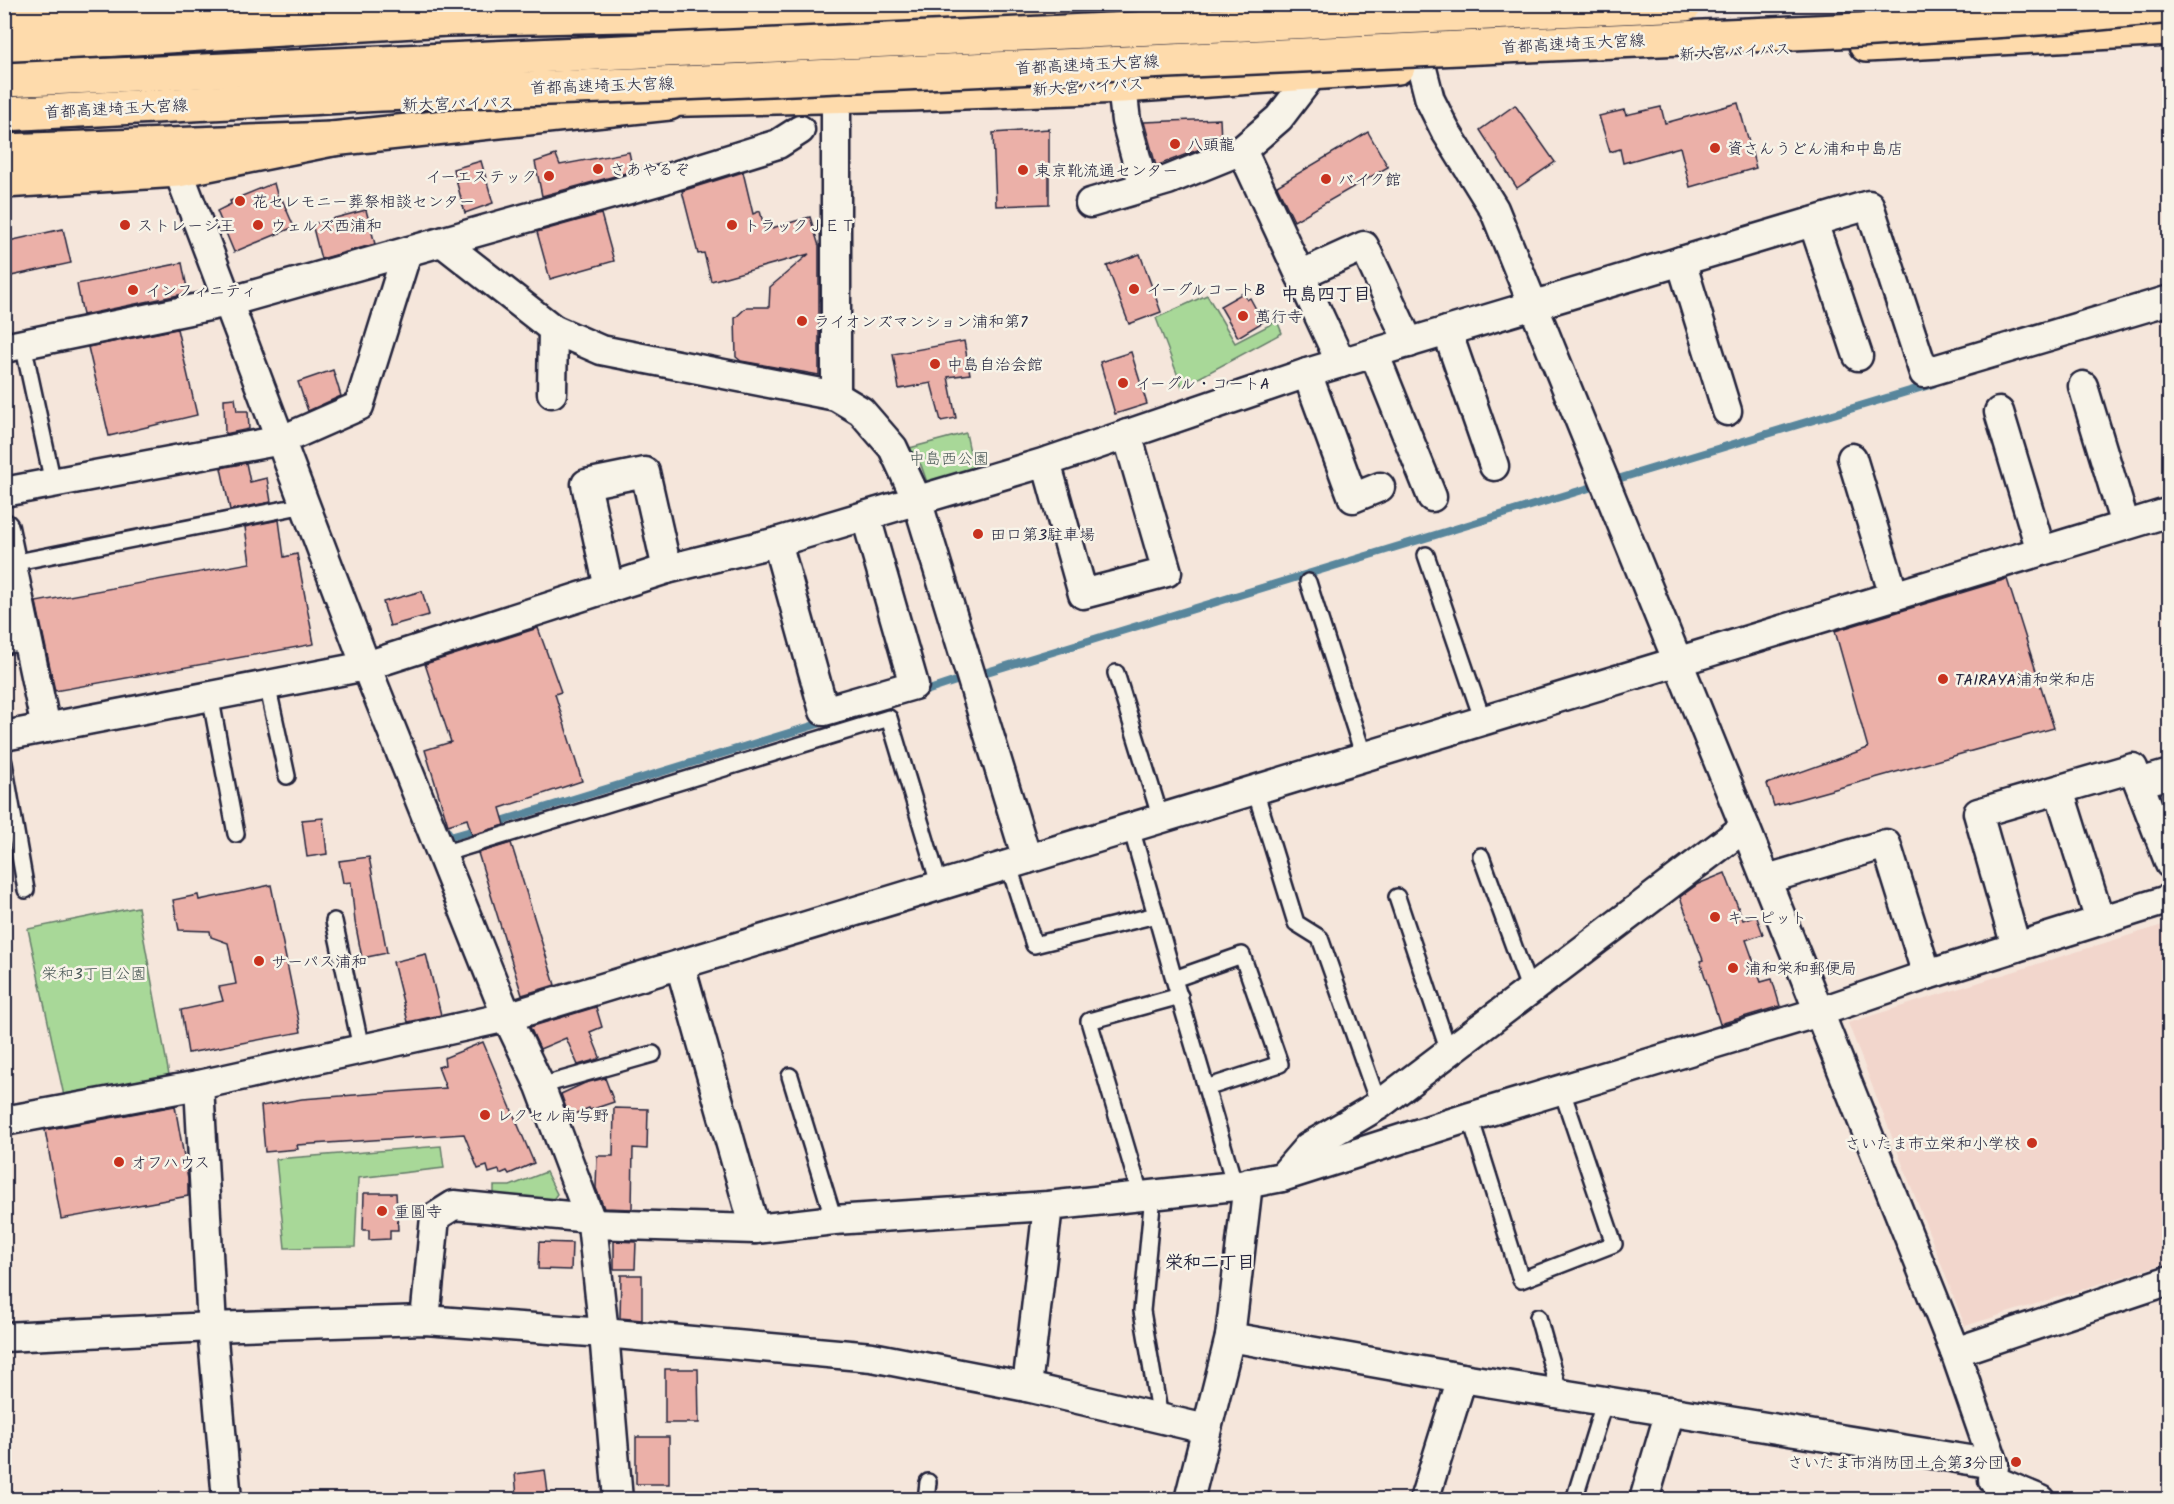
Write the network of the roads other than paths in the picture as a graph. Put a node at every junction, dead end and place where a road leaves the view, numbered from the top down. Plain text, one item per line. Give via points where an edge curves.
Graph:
1 (1253, 4) edge
2 (1686, 4) edge
3 (2169, 6) edge
4 (101, 7) edge
5 (623, 10) edge
6 (846, 10) edge
7 (4, 14) edge
8 (447, 19) junction
9 (902, 20) junction
10 (2169, 29) edge
11 (4, 46) edge
12 (1421, 65) junction
13 (1314, 72) junction
14 (4, 80) edge
15 (1122, 86) junction
16 (836, 96) junction
17 (712, 99) junction
18 (4, 113) edge
19 (800, 130) dead end
20 (333, 139) junction
21 (1242, 150) junction
22 (4, 151) edge
23 (178, 170) junction
24 (4, 181) edge
25 (1144, 187) junction
26 (1090, 203) dead end
27 (1813, 222) junction
28 (442, 242) junction
29 (407, 252) junction
30 (1681, 261) junction
31 (1300, 275) junction
32 (2169, 300) edge
33 (228, 302) junction
34 (1534, 305) junction
35 (553, 329) junction
36 (1447, 332) junction
37 (1409, 343) junction
38 (14, 346) edge
39 (1374, 354) junction
40 (1858, 356) dead end
41 (1341, 363) junction
42 (1307, 374) junction
43 (2083, 386) dead end
44 (552, 393) dead end
45 (836, 396) junction
46 (1727, 411) dead end
47 (1999, 412) dead end
48 (1127, 434) junction
49 (282, 440) junction
50 (1852, 458) dead end
51 (1046, 462) junction
52 (1494, 466) dead end
53 (53, 483) junction
54 (1380, 488) dead end
55 (4, 492) edge
56 (1432, 497) dead end
57 (917, 500) junction
58 (305, 505) junction
59 (2169, 512) edge
60 (866, 517) junction
61 (2125, 525) junction
62 (4, 528) edge
63 (777, 542) junction
64 (2041, 551) junction
65 (1426, 555) dead end
66 (12, 563) junction
67 (667, 569) junction
68 (1308, 582) dead end
69 (609, 588) junction
70 (1894, 596) junction
71 (16, 644) edge
72 (1679, 661) junction
73 (366, 666) junction
74 (1116, 674) dead end
75 (267, 684) junction
76 (210, 695) junction
77 (1483, 721) junction
78 (46, 728) junction
79 (4, 736) edge
80 (1364, 757) junction
81 (4, 763) edge
82 (2169, 774) edge
83 (287, 776) dead end
84 (2139, 783) junction
85 (1255, 790) junction
86 (2059, 790) junction
87 (1161, 819) junction
88 (1745, 827) junction
89 (1131, 828) junction
90 (236, 834) dead end
91 (442, 854) junction
92 (1480, 856) dead end
93 (1018, 863) junction
94 (2169, 864) edge
95 (1767, 879) junction
96 (940, 887) junction
97 (26, 890) dead end
98 (1397, 897) dead end
99 (2169, 899) edge
100 (1156, 915) junction
101 (334, 921) dead end
102 (2100, 921) junction
103 (2016, 947) junction
104 (680, 965) junction
105 (1927, 975) junction
106 (1174, 979) junction
107 (1530, 991) junction
108 (1180, 996) junction
109 (1819, 1012) junction
110 (507, 1017) junction
111 (362, 1048) junction
112 (1449, 1052) junction
113 (653, 1054) dead end
114 (790, 1076) dead end
115 (199, 1085) junction
116 (540, 1086) junction
117 (1206, 1088) junction
118 (1561, 1088) junction
119 (1378, 1105) junction
120 (1470, 1117) junction
121 (4, 1121) edge
122 (1282, 1177) junction
123 (1242, 1184) junction
124 (1147, 1196) junction
125 (1048, 1206) junction
126 (834, 1220) junction
127 (591, 1221) junction
128 (755, 1229) junction
129 (2169, 1280) edge
130 (1538, 1317) dead end
131 (425, 1320) junction
132 (212, 1327) junction
133 (604, 1333) junction
134 (4, 1337) edge
135 (1230, 1337) junction
136 (1955, 1352) junction
137 (1462, 1378) junction
138 (1027, 1387) junction
139 (1560, 1392) junction
140 (1605, 1400) junction
141 (1670, 1411) junction
142 (1160, 1418) junction
143 (1206, 1429) junction
144 (1993, 1481) edge
145 (928, 1482) dead end
146 (624, 1498) edge
147 (227, 1500) edge
148 (926, 1500) edge
149 (1189, 1500) edge
150 (1424, 1500) edge
151 (1574, 1500) edge
152 (1644, 1500) edge
153 (2041, 1500) edge

1 - 9 highway
2 - 14 highway, 首都高速埼玉大宮線, bridge
3 - 18 highway, 首都高速埼玉大宮線, bridge via 1847,31
4 - 7 highway
4 - 8 highway via 339,10
5 - 6 highway
5 - 8 highway
6 - 9 highway
8 - 11 highway
9 - 14 highway
10 - 12 highway, 新大宮バイパス
12 - 13 highway, 新大宮バイパス
12 - 34 street via 1435,110 1494,209
13 - 15 highway, 新大宮バイパス
13 - 21 street via 1292,104
15 - 16 highway, 新大宮バイパス
15 - 25 street via 1126,121
16 - 17 highway, 新大宮バイパス
16 - 45 street
17 - 18 highway, 新大宮バイパス
17 - 20 highway
19 - 28 street via 778,144
20 - 22 highway
20 - 23 highway
21 - 25 street
21 - 31 street
23 - 24 highway
23 - 33 street
25 - 26 street
27 - 30 street
27 - 32 street via 1869,205 1924,373
27 - 40 street
28 - 29 street
28 - 35 street
29 - 33 street
29 - 49 street via 359,406
30 - 34 street
30 - 46 street
31 - 37 street via 1364,246
31 - 41 street
33 - 38 street
33 - 49 street
34 - 36 street
34 - 72 street
35 - 44 street
35 - 45 street via 602,350
36 - 37 street
36 - 52 street
37 - 39 street
38 - 53 lane
39 - 41 street
39 - 56 street
41 - 42 street
42 - 48 street
42 - 54 street via 1353,498
43 - 61 street
45 - 57 street via 861,411 893,448
47 - 64 street
48 - 51 street
48 - 51 street via 1167,572 1083,594
49 - 53 street
49 - 58 street
50 - 70 street
51 - 57 street
53 - 55 street
57 - 60 street
57 - 93 street
58 - 66 lane
58 - 73 street
59 - 61 street
60 - 63 street
60 - 63 street via 914,686 824,711
61 - 64 street
62 - 66 street
63 - 67 street
64 - 70 street
65 - 77 lane
66 - 71 street
67 - 69 street
67 - 69 street via 645,471 586,484
68 - 80 lane
69 - 73 street
70 - 72 street
71 - 78 street
72 - 77 street
72 - 88 street
73 - 75 street
73 - 91 street
74 - 87 lane
75 - 76 street
75 - 83 lane
76 - 78 street
76 - 90 lane
77 - 80 street
78 - 79 street
80 - 85 street
81 - 97 lane
82 - 84 street
84 - 86 street via 2133,768
84 - 94 street
85 - 87 street
85 - 119 lane via 1296,923 1320,938
86 - 102 street
86 - 103 street via 1978,813
87 - 89 street
88 - 95 street
88 - 107 street
89 - 93 street
89 - 100 lane
91 - 96 lane via 889,718
91 - 110 street
92 - 107 lane
93 - 96 street
93 - 100 lane via 1034,945
95 - 105 street via 1886,844
95 - 109 street
96 - 104 street
98 - 112 lane
99 - 102 street
100 - 106 lane
101 - 111 lane
102 - 103 street
103 - 105 street
104 - 110 street
104 - 128 street
105 - 109 street
106 - 108 lane
106 - 117 lane via 1242,955 1280,1064
107 - 112 street
108 - 117 lane
108 - 124 lane via 1089,1021
109 - 118 street
109 - 136 street
110 - 111 street
110 - 116 street
111 - 115 street
112 - 119 street
113 - 116 lane
114 - 126 lane
115 - 121 street
115 - 132 street
116 - 127 street
117 - 123 lane
118 - 120 street
118 - 120 lane via 1614,1244 1521,1280
119 - 122 street via 1308,1148
120 - 122 street
122 - 123 street
123 - 124 street
123 - 135 street
124 - 125 street
124 - 142 lane via 1142,1311
125 - 126 street
125 - 138 street
126 - 128 street
127 - 128 street
127 - 131 street via 454,1205 435,1217
127 - 133 street
129 - 136 street
130 - 139 lane
131 - 132 street
131 - 133 street
132 - 134 street
132 - 147 street
133 - 138 street via 872,1357
133 - 146 street
135 - 137 street
135 - 143 street
136 - 144 street
137 - 139 street
137 - 150 street
138 - 142 street
139 - 140 street
140 - 141 street
140 - 151 lane
141 - 144 street
141 - 152 street
142 - 143 street
143 - 149 street
144 - 153 street
145 - 148 lane

